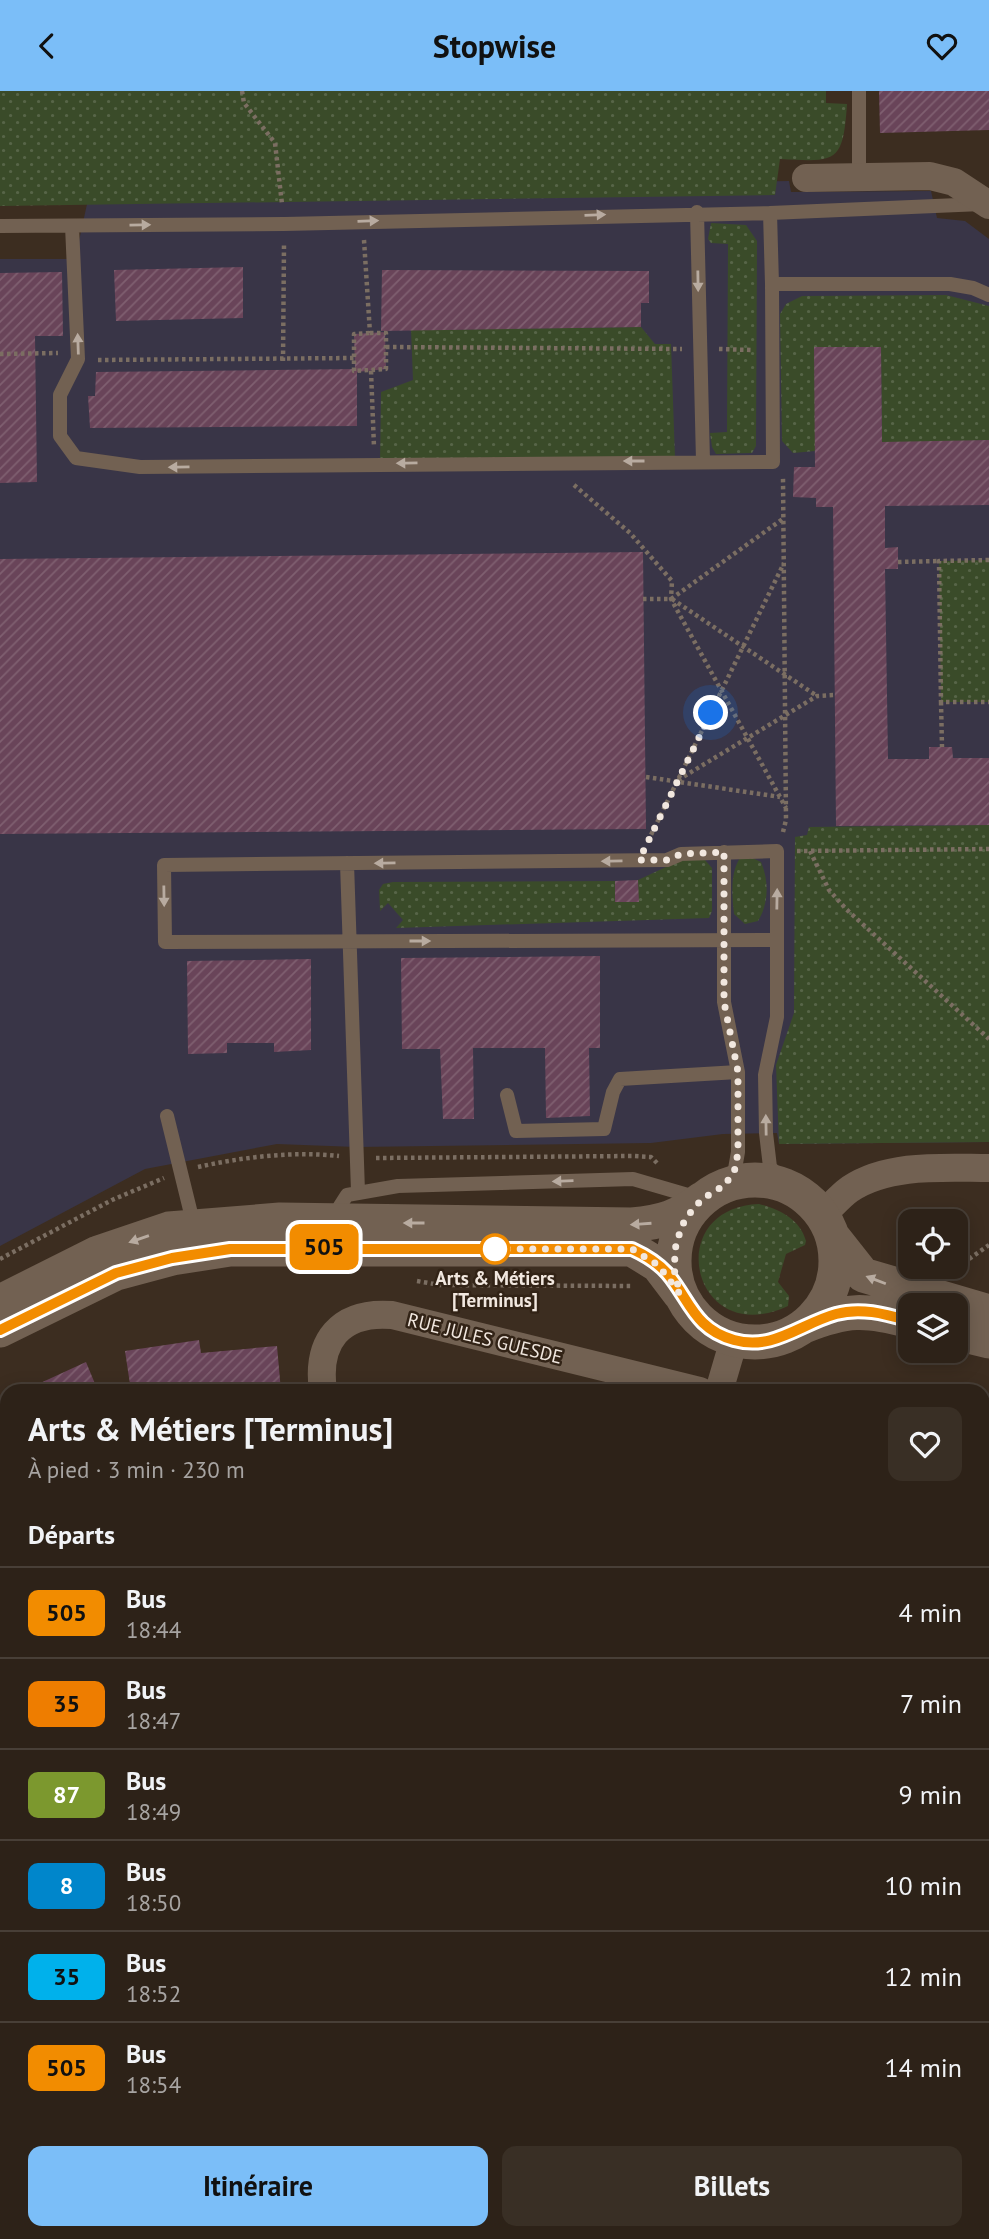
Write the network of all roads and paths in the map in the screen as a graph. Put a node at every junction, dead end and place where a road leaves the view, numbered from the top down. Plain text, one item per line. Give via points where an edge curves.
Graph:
1 (242, 91) edge
2 (859, 91) edge
3 (859, 177) junction
4 (806, 178) dead end
5 (988, 203) edge
6 (698, 212) junction
7 (770, 213) junction
8 (363, 221) junction
9 (284, 224) junction
10 (0, 226) edge
11 (72, 226) junction
12 (772, 283) junction
13 (989, 295) edge
14 (370, 333) junction
15 (386, 347) junction
16 (699, 349) junction
17 (772, 351) junction
18 (0, 353) edge
19 (355, 358) junction
20 (78, 359) junction
21 (283, 361) junction
22 (371, 371) junction
23 (703, 461) junction
24 (547, 462) junction
25 (773, 462) junction
26 (374, 464) junction
27 (784, 479) junction
28 (793, 479) dead end
29 (785, 518) junction
30 (989, 560) edge
31 (939, 561) junction
32 (785, 562) junction
33 (898, 562) dead end
34 (643, 599) dead end
35 (671, 599) junction
36 (744, 647) junction
37 (786, 674) junction
38 (722, 691) junction
39 (835, 695) dead end
40 (817, 696) junction
41 (942, 702) junction
42 (989, 702) edge
43 (786, 714) junction
44 (747, 737) junction
45 (942, 747) dead end
46 (646, 777) dead end
47 (677, 781) junction
48 (780, 797) junction
49 (786, 809) junction
50 (989, 849) edge
51 (777, 851) junction
52 (810, 851) junction
53 (724, 852) junction
54 (639, 860) junction
55 (347, 863) junction
56 (726, 940) junction
57 (776, 940) junction
58 (347, 941) junction
59 (989, 1039) edge
60 (738, 1072) junction
61 (507, 1095) dead end
62 (167, 1116) dead end
63 (989, 1168) edge
64 (788, 1186) junction
65 (358, 1192) junction
66 (714, 1192) junction
67 (828, 1226) junction
68 (338, 1235) junction
69 (196, 1240) junction
70 (989, 1245) edge
71 (968, 1260) edge
72 (680, 1294) junction
73 (0, 1302) edge
74 (989, 1312) edge
75 (898, 1318) edge
76 (804, 1326) junction
77 (0, 1330) edge
78 (968, 1335) edge
79 (734, 1340) junction
80 (989, 1341) edge
81 (322, 1384) edge
82 (671, 1384) edge
83 (721, 1384) edge

1 - 9 path via 244,103 275,143
2 - 3 lane
3 - 4 street
3 - 5 street via 930,176 954,182
5 - 7 lane
6 - 7 lane
8 -> 6 lane
6 -> 16 lane
7 - 12 lane
8 - 9 lane
8 - 14 path
11 -> 9 lane
9 - 21 path
10 - 11 lane
20 -> 11 lane
12 - 13 lane via 950,284
12 - 17 lane
14 - 15 path via 386,333
14 - 19 path via 354,334
15 - 16 path
15 - 22 path via 386,369
16 - 17 path
16 - 23 lane
17 - 25 lane
18 - 20 path via 53,352
19 - 21 path
19 - 22 path via 354,371
20 - 21 path
26 -> 20 lane via 140,467 76,458 60,436 60,395
22 - 26 path
23 -> 24 lane
23 - 25 lane
24 -> 26 lane
24 - 35 path via 630,533 672,581
25 - 27 path
27 - 28 path
27 - 29 path
29 - 32 path
29 - 35 path
30 - 31 path
31 - 33 path
31 - 41 path
32 - 36 path
32 - 37 path
34 - 35 path
35 - 36 path
35 - 38 path
36 - 37 path
36 - 38 path
37 - 40 path
37 - 43 path
38 - 44 path
38 - 47 path
39 - 40 path
40 - 43 path
41 - 42 path
41 - 45 path
43 - 44 path
43 - 49 path
44 - 47 path
44 - 48 path
46 - 47 path
47 - 48 path
47 - 54 path
48 - 49 path
49 - 51 path
50 - 52 path
51 - 52 path
51 - 53 lane
57 -> 51 lane
52 - 59 path via 829,890 846,909
53 - 54 lane
53 - 56 lane
54 -> 55 lane
55 - 58 lane
55 -> 58 lane via 164,865 165,942
56 - 57 lane
58 -> 56 lane
56 - 60 lane via 724,1002
64 -> 57 lane via 770,1167 766,1152 765,1075 777,1017
58 - 65 lane
60 - 61 lane via 620,1079 604,1129 516,1131
60 - 66 lane via 735,1169
62 - 69 lane
63 - 67 street via 920,1169 883,1175 851,1189
64 - 66 street via 746,1180
64 - 67 street via 807,1198
66 -> 65 lane via 633,1179 398,1186
65 - 68 lane via 347,1195 340,1206
66 -> 68 street via 682,1215 663,1222
66 - 72 street via 685,1219 676,1243 674,1269
74 -> 67 street via 863,1275
67 - 76 street via 836,1262 833,1286
68 - 69 street via 230,1249
68 - 72 street via 632,1249 658,1265
69 -> 73 street via 169,1229 98,1253
69 - 77 street
70 - 71 path
72 - 79 street via 693,1315 712,1331
75 - 76 street via 853,1311
76 - 79 street via 782,1338 758,1343
78 - 80 street
79 - 83 street
81 - 82 street, RUE JULES GUESDE via 323,1355 331,1337 349,1321 369,1313

